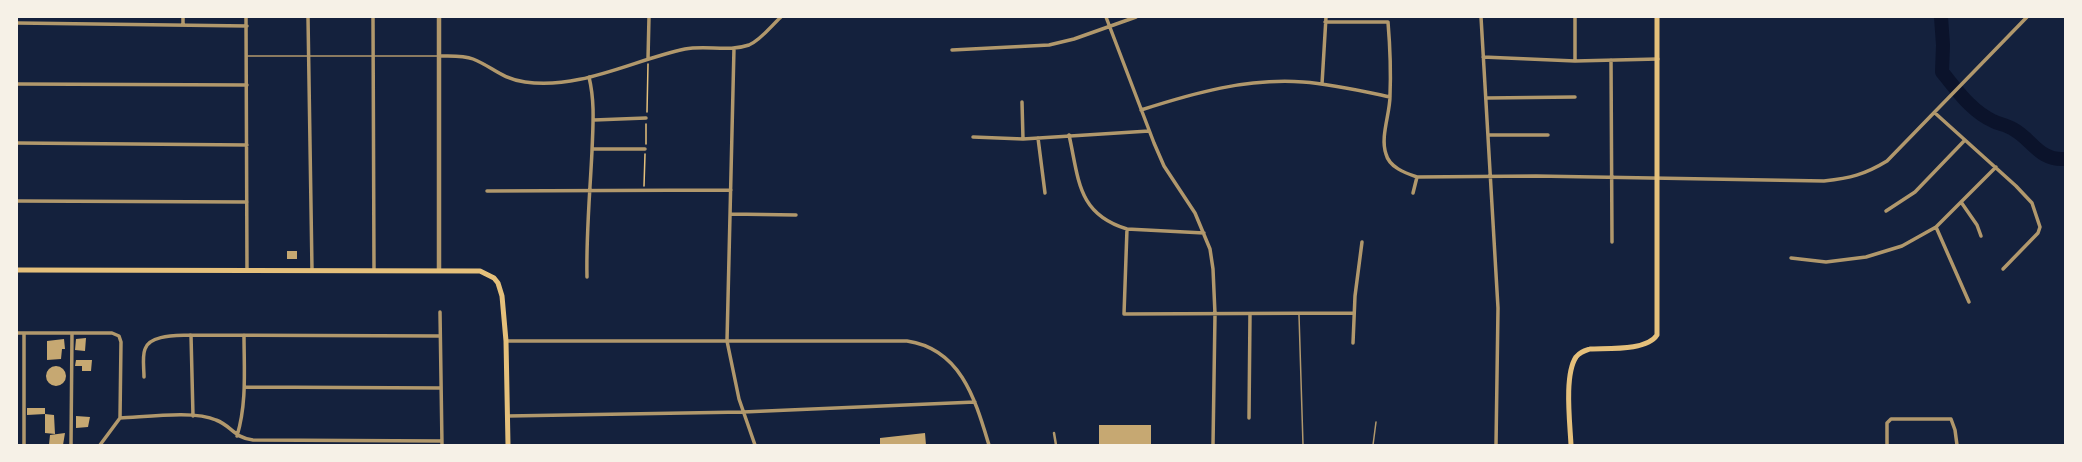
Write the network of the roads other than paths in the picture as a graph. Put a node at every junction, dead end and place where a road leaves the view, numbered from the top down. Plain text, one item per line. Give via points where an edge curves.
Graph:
1 (183, 17) edge
2 (246, 17) edge
3 (308, 17) edge
4 (373, 17) edge
5 (439, 17) edge
6 (649, 17) edge
7 (781, 17) edge
8 (1106, 17) edge
9 (1136, 17) edge
10 (1326, 17) edge
11 (1481, 17) edge
12 (1575, 17) edge
13 (1657, 17) edge
14 (2027, 17) edge
15 (1325, 22) junction
16 (17, 23) edge
17 (183, 25) junction
18 (246, 26) junction
19 (1110, 26) junction
20 (734, 48) junction
21 (952, 50) dead end
22 (246, 56) junction
23 (309, 56) junction
24 (374, 56) junction
25 (440, 56) junction
26 (1483, 57) junction
27 (648, 59) junction
28 (1658, 59) junction
29 (1575, 60) junction
30 (1611, 60) junction
31 (589, 77) junction
32 (17, 84) edge
33 (1322, 84) junction
34 (247, 85) junction
35 (1390, 97) junction
36 (1575, 97) dead end
37 (1487, 98) junction
38 (1022, 102) dead end
39 (1141, 110) junction
40 (1936, 111) junction
41 (646, 118) road end
42 (594, 120) junction
43 (1149, 132) junction
44 (1548, 134) dead end
45 (1069, 135) junction
46 (1489, 135) junction
47 (973, 137) dead end
48 (1038, 138) junction
49 (1023, 139) junction
50 (1965, 140) junction
51 (17, 143) edge
52 (247, 145) junction
53 (592, 150) junction
54 (645, 150) road end
55 (1996, 167) junction
56 (1417, 177) junction
57 (1491, 177) junction
58 (1612, 178) junction
59 (1657, 178) junction
60 (591, 190) junction
61 (731, 190) junction
62 (486, 191) dead end
63 (1045, 193) dead end
64 (1414, 193) dead end
65 (17, 201) edge
66 (247, 202) junction
67 (1961, 202) junction
68 (1886, 211) dead end
69 (730, 214) junction
70 (796, 215) dead end
71 (1936, 227) junction
72 (1127, 229) junction
73 (1204, 233) junction
74 (1981, 236) dead end
75 (1362, 242) dead end
76 (1612, 242) dead end
77 (1791, 258) dead end
78 (2003, 269) dead end
79 (17, 270) edge
80 (247, 270) junction
81 (312, 270) junction
82 (374, 270) junction
83 (439, 270) junction
84 (587, 277) dead end
85 (1970, 302) dead end
86 (440, 312) dead end
87 (1299, 313) junction
88 (1354, 313) junction
89 (1215, 314) junction
90 (1250, 314) junction
91 (17, 333) edge
92 (24, 333) junction
93 (72, 333) junction
94 (244, 335) junction
95 (191, 336) junction
96 (440, 336) junction
97 (506, 341) junction
98 (727, 341) junction
99 (1353, 343) dead end
100 (144, 377) dead end
101 (245, 388) junction
102 (441, 388) junction
103 (975, 402) junction
104 (743, 412) junction
105 (193, 416) junction
106 (508, 416) junction
107 (120, 418) junction
108 (1249, 418) dead end
109 (1376, 422) dead end
110 (1054, 433) dead end
111 (237, 436) junction
112 (442, 443) edge
113 (24, 445) edge
114 (71, 445) edge
115 (100, 445) edge
116 (508, 445) edge
117 (755, 445) edge
118 (989, 445) edge
119 (1056, 445) edge
120 (1214, 445) edge
121 (1303, 445) edge
122 (1373, 445) edge
123 (1496, 445) edge
124 (1571, 445) edge
125 (1887, 445) edge
126 (1957, 445) edge

1 - 17 street
2 - 18 street
3 - 23 street
4 - 24 street
5 - 25 street
6 - 27 street
7 - 20 street via 751,44
8 - 19 street
9 - 19 street
10 - 15 street
11 - 26 street
12 - 29 street
13 - 28 main road
14 - 40 street
15 - 33 street
15 - 35 street via 1388,22
16 - 17 street
17 - 18 street
18 - 22 street
19 - 21 street via 1069,41 1049,45
19 - 39 street
20 - 27 street via 686,49
20 - 61 street
22 - 23 lane
22 - 34 street
23 - 24 lane
23 - 81 street
24 - 25 lane
24 - 82 street
25 - 31 street via 473,59 500,75 526,82 553,83
25 - 83 street
26 - 29 street
26 - 37 street
27 - 31 street
28 - 30 street
28 - 59 main road
29 - 30 street
30 - 58 street
31 - 42 street via 593,94
32 - 34 street
33 - 35 street
33 - 39 street via 1286,81 1223,86
34 - 52 street
35 - 56 street via 1385,153 1391,164
36 - 37 street
37 - 46 street
38 - 49 street
39 - 43 street
40 - 50 street
40 - 59 street via 1887,161 1868,173 1824,181
41 - 42 street
42 - 53 street
43 - 45 street
43 - 73 street via 1164,166 1189,203
44 - 46 street
45 - 48 street
45 - 72 street via 1082,193 1088,205 1115,226
46 - 57 street
47 - 49 street
48 - 49 street
48 - 63 street
50 - 55 street
50 - 68 street via 1915,192
51 - 52 street
52 - 66 street
53 - 54 street
53 - 60 street
55 - 67 street
55 - 78 street via 2032,202 2040,227 2038,233
56 - 57 street
56 - 64 street
57 - 58 street
57 - 123 street via 1498,308
58 - 59 street
58 - 76 street
59 - 124 main road via 1657,336 1640,346 1590,349 1577,356 1570,373
60 - 61 street
60 - 62 street
60 - 84 street via 586,248
61 - 69 street
65 - 66 street
66 - 80 street
67 - 71 street
67 - 74 street
69 - 70 street
69 - 98 street
71 - 77 street via 1902,246 1866,257 1826,262
71 - 85 street
72 - 73 street
72 - 89 street via 1124,314
73 - 89 street via 1214,269
75 - 88 street
79 - 80 main road
80 - 81 main road
81 - 82 main road
82 - 83 main road
83 - 97 main road via 480,271 494,278 502,296
86 - 96 street
87 - 88 street
87 - 90 street
87 - 121 lane
88 - 99 street
89 - 90 street
89 - 120 street
90 - 108 street
91 - 92 street
92 - 93 street
92 - 113 street
93 - 107 street via 112,333 119,336
93 - 114 street
94 - 95 street
94 - 96 street
94 - 101 street
95 - 100 street via 160,338 149,343 145,348
95 - 105 street
96 - 102 street
97 - 98 street
97 - 106 main road
98 - 103 street via 920,343 938,351 952,363 962,376
98 - 104 street via 732,373
101 - 102 street
101 - 111 street
102 - 112 street
103 - 104 street
103 - 118 street
104 - 106 street
104 - 117 street
105 - 107 street
105 - 111 street via 216,419
106 - 116 main road
107 - 115 street
109 - 122 lane
110 - 119 street
111 - 112 street via 259,440
125 - 126 street via 1887,423 1891,419 1925,418 1952,419

